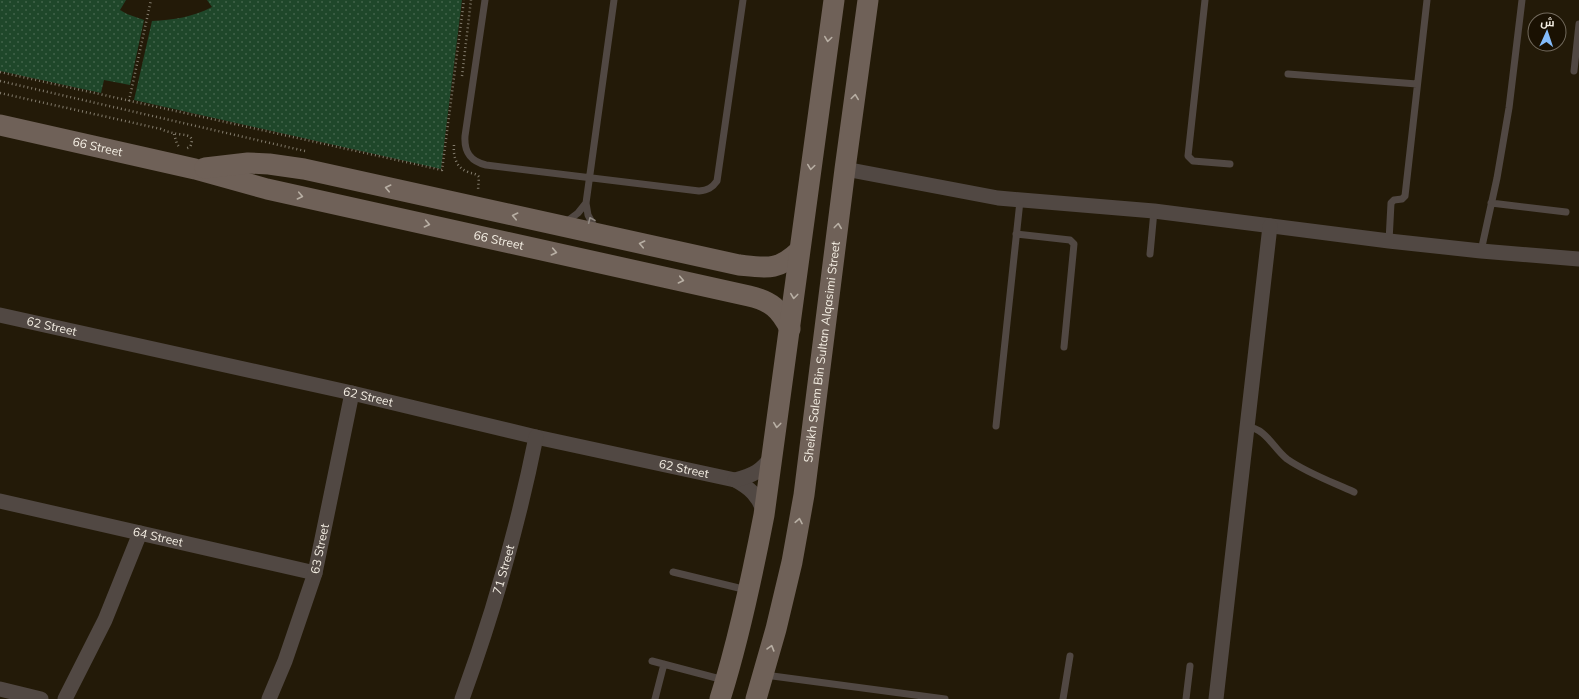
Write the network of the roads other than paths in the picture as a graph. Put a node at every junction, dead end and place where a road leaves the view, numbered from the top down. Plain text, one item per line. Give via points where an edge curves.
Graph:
1 (485, 0) edge
2 (614, 0) edge
3 (743, 0) edge
4 (834, 0) edge
5 (868, 0) edge
6 (1205, 0) edge
7 (1427, 0) edge
8 (1522, 0) edge
9 (1579, 24) edge
10 (1574, 71) dead end
11 (1288, 74) dead end
12 (1417, 84) junction
13 (0, 125) edge
14 (269, 164) junction
15 (1230, 164) dead end
16 (195, 169) junction
17 (845, 169) junction
18 (589, 177) junction
19 (267, 189) junction
20 (1020, 201) junction
21 (586, 203) junction
22 (1491, 203) junction
23 (1154, 211) junction
24 (1566, 212) dead end
25 (560, 226) junction
26 (1270, 226) junction
27 (1016, 234) junction
28 (600, 235) junction
29 (1388, 242) junction
30 (799, 251) junction
31 (1481, 251) junction
32 (1150, 254) dead end
33 (1579, 259) edge
34 (739, 265) junction
35 (707, 285) junction
36 (0, 316) edge
37 (790, 329) junction
38 (1064, 347) dead end
39 (352, 393) junction
40 (996, 426) dead end
41 (1247, 427) junction
42 (536, 437) junction
43 (774, 451) junction
44 (735, 480) junction
45 (1354, 492) dead end
46 (0, 501) edge
47 (764, 516) junction
48 (140, 533) junction
49 (673, 572) dead end
50 (315, 573) junction
51 (750, 591) junction
52 (1070, 656) dead end
53 (652, 662) dead end
54 (664, 664) junction
55 (1190, 666) dead end
56 (763, 674) junction
57 (0, 689) edge
58 (723, 690) edge
59 (42, 699) edge
60 (65, 699) edge
61 (269, 699) edge
62 (462, 699) edge
63 (655, 699) edge
64 (756, 699) edge
65 (945, 699) edge
66 (1063, 699) edge
67 (1186, 699) edge
68 (1216, 699) edge

1 - 18 lane via 464,144 466,152 478,163 486,165
2 - 18 lane
3 - 18 lane via 717,182 713,187 700,191
4 -> 30 street
17 -> 5 street, Sheikh Salem Bin Sultan Alqasimi Street
6 - 15 lane via 1188,156 1193,161
7 - 12 lane
8 - 22 lane via 1509,108
9 - 10 lane
11 - 12 lane
12 - 29 lane via 1405,196 1391,203
13 - 16 street, 66 Street
14 - 16 street, 66 Street via 248,163
14 - 19 street via 256,167 253,174 257,182
25 -> 14 street, 66 Street via 304,169
16 - 19 street, 66 Street
17 - 20 street
56 -> 17 street, Sheikh Salem Bin Sultan Alqasimi Street via 792,562 804,495
18 - 21 lane
19 -> 35 street, 66 Street
20 - 23 street
20 - 27 lane
21 - 25 lane via 578,213
28 -> 21 lane via 590,220
22 - 24 lane
22 - 31 lane
23 - 26 street
23 - 32 lane
25 - 28 street, 66 Street
26 - 29 street
26 - 41 street
27 - 38 lane via 1070,240 1074,244
27 - 40 lane
34 -> 28 street, 66 Street
29 - 31 street
30 - 34 street, 66 Street via 782,264 772,267
30 -> 37 street
31 - 33 street
34 - 35 street via 744,269 746,280 738,288
35 - 37 street, 66 Street via 762,299 774,306
36 - 39 street, 62 Street
37 -> 43 street
39 - 42 street, 62 Street
39 - 50 street, 63 Street
41 - 45 lane via 1264,434 1279,452 1294,464
41 - 68 street
42 - 44 street, 62 Street
42 - 62 street, 71 Street via 523,498
43 - 44 street, 62 Street via 768,463 759,472
43 - 47 street
44 - 47 street, 62 Street via 746,485 755,494
46 - 48 street, 64 Street
47 - 51 street
48 - 50 street, 64 Street
48 - 60 street via 105,620
49 - 51 lane
50 - 61 street, 63 Street
51 - 58 street
52 - 66 lane
53 - 54 lane
54 - 58 lane
54 - 63 lane
55 - 67 lane
56 - 64 street, Sheikh Salem Bin Sultan Alqasimi Street
56 - 65 lane
57 - 59 street

